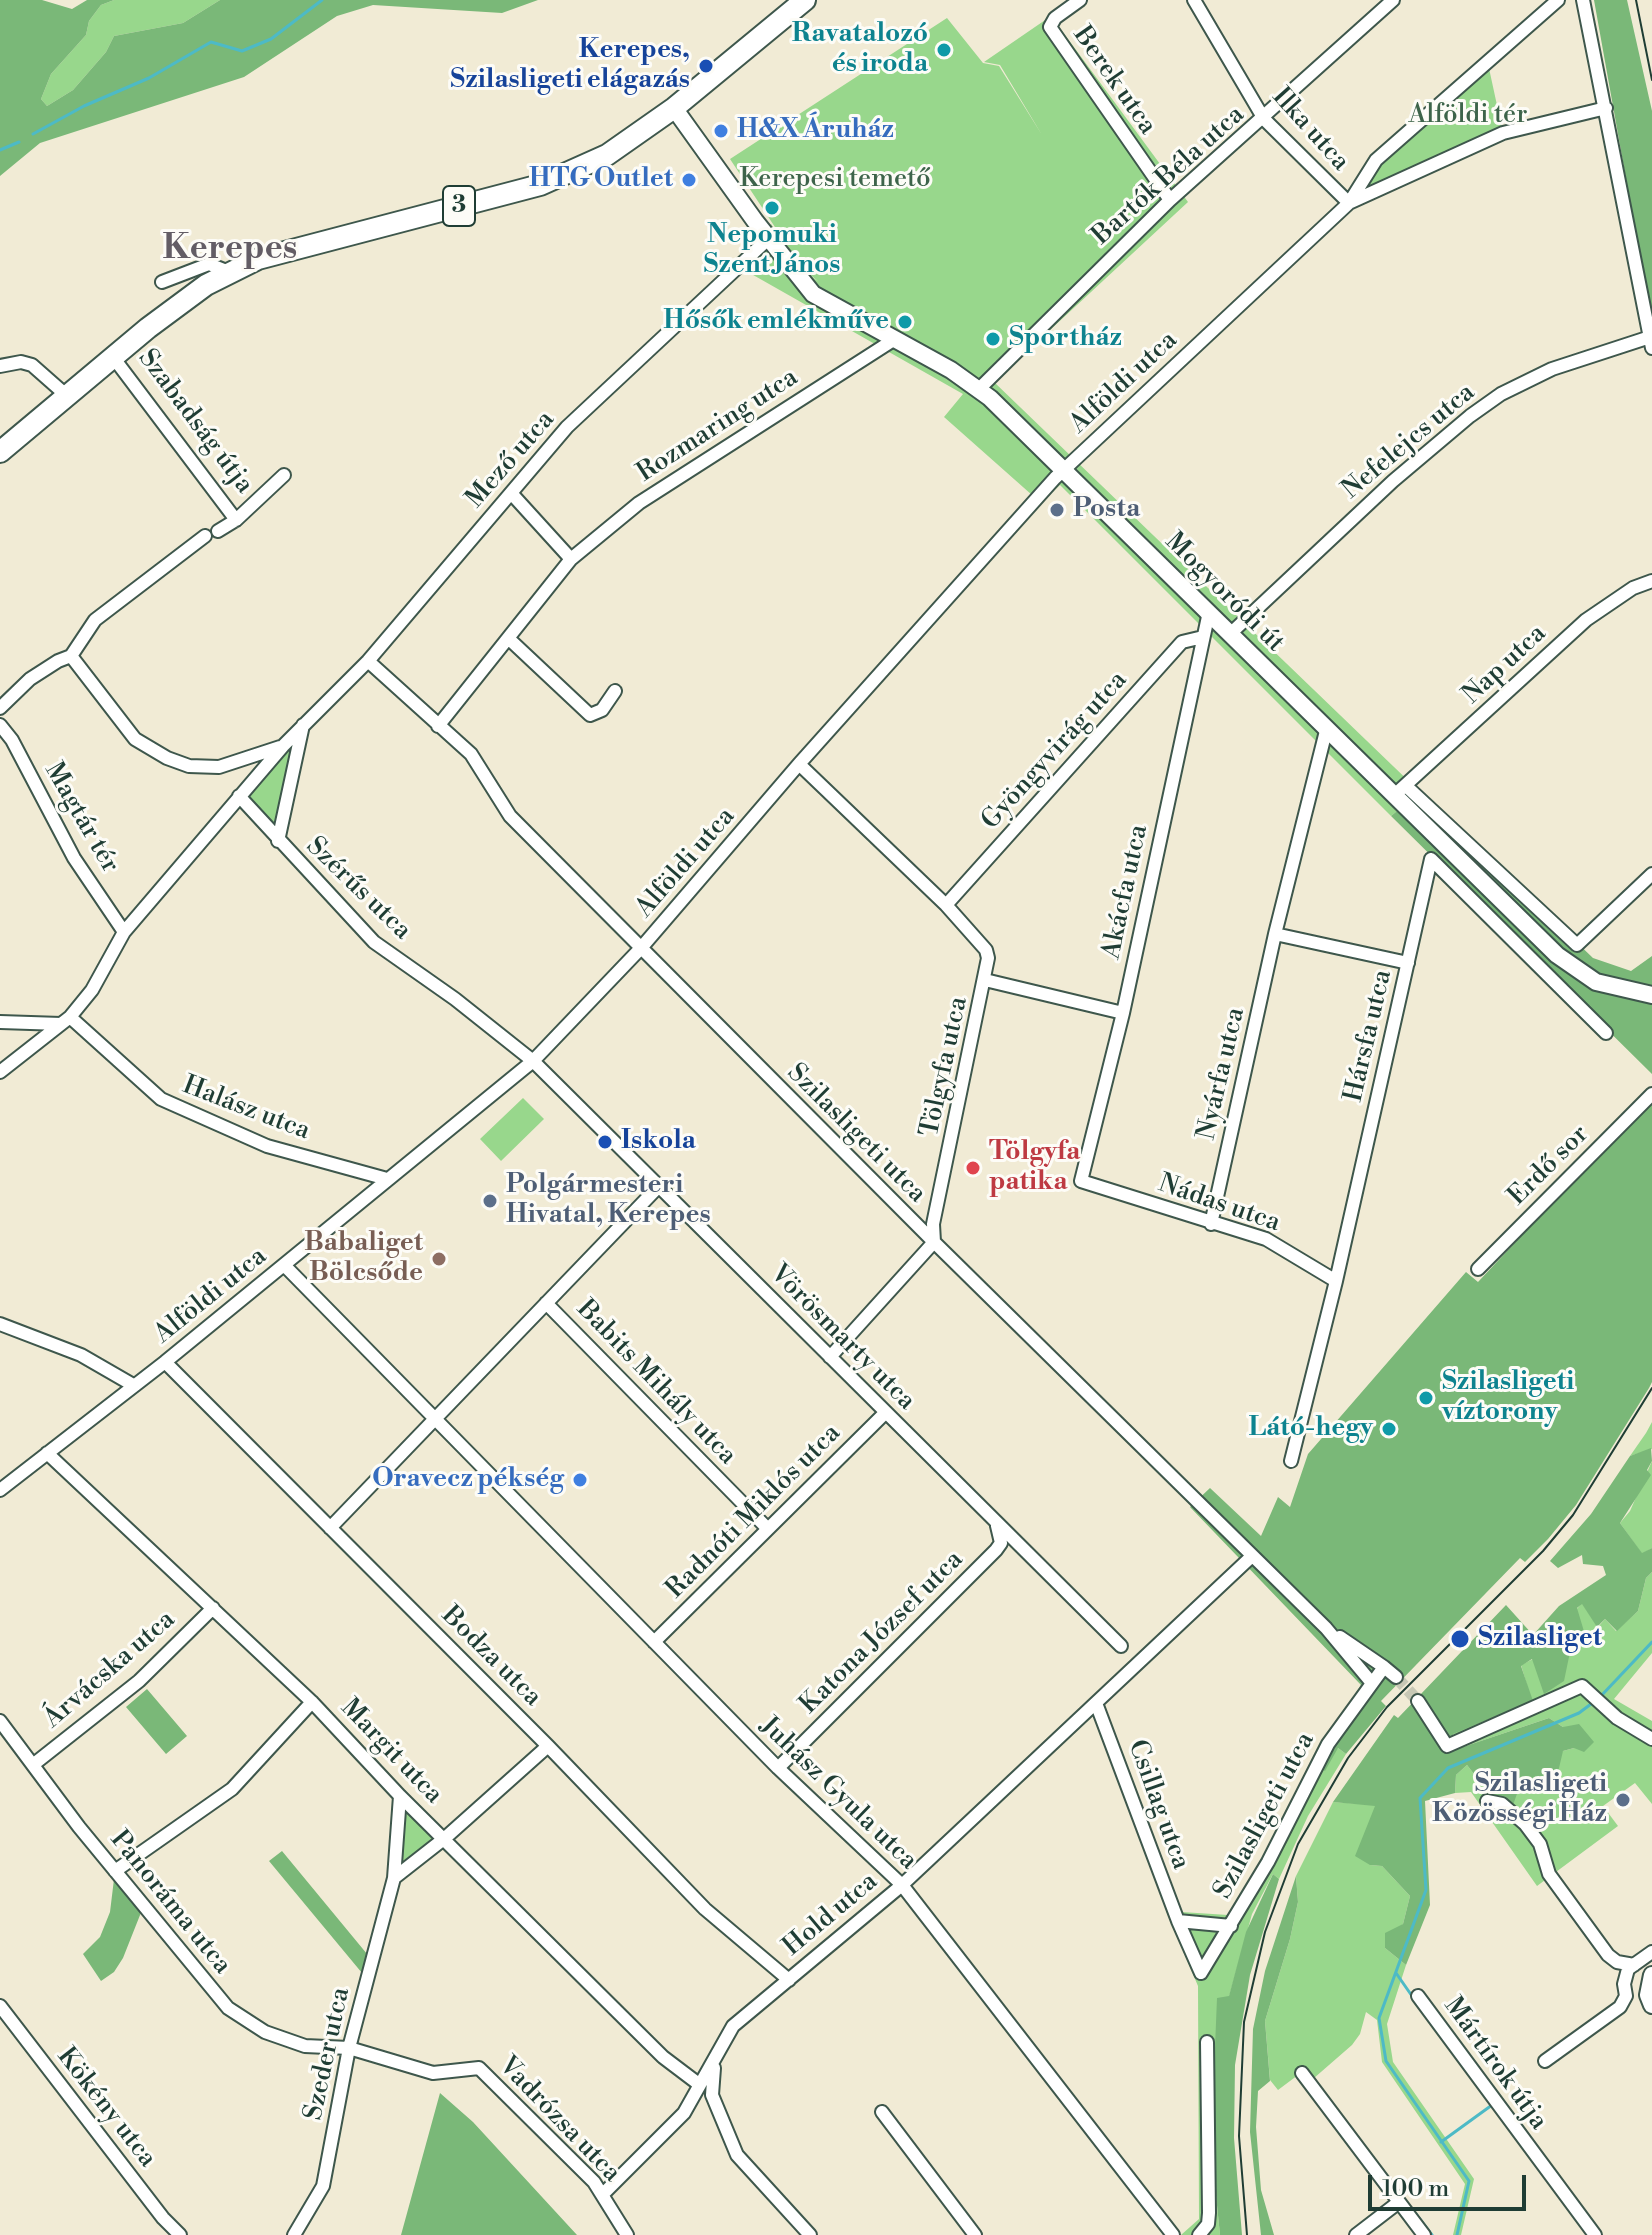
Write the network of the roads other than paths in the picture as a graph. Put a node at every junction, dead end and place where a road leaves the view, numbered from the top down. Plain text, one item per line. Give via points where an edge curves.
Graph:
1 (805, 0) edge
2 (1080, 0) edge
3 (1194, 0) edge
4 (1393, 0) edge
5 (1558, 0) edge
6 (1583, 0) edge
7 (674, 108) junction
8 (1606, 108) junction
9 (1264, 119) junction
10 (1170, 200) junction
11 (1349, 203) junction
12 (768, 239) junction
13 (229, 272) junction
14 (162, 282) dead end
15 (895, 339) junction
16 (1651, 343) edge
17 (113, 357) junction
18 (0, 366) edge
19 (979, 389) junction
20 (66, 395) junction
21 (0, 452) edge
22 (1064, 469) junction
23 (284, 475) dead end
24 (511, 493) junction
25 (236, 520) junction
26 (571, 559) junction
27 (1652, 581) edge
28 (1209, 612) junction
29 (1230, 634) junction
30 (1203, 637) junction
31 (508, 638) junction
32 (71, 656) junction
33 (368, 661) junction
34 (615, 691) dead end
35 (0, 708) edge
36 (0, 725) edge
37 (303, 725) junction
38 (438, 726) junction
39 (1327, 727) junction
40 (283, 746) junction
41 (799, 764) junction
42 (1401, 790) junction
43 (239, 796) junction
44 (278, 841) junction
45 (1652, 874) edge
46 (946, 905) junction
47 (124, 932) junction
48 (1275, 934) junction
49 (641, 948) junction
50 (1408, 963) junction
51 (985, 980) junction
52 (1652, 995) edge
53 (1123, 1013) junction
54 (66, 1021) junction
55 (0, 1022) edge
56 (1606, 1033) dead end
57 (533, 1061) junction
58 (0, 1072) edge
59 (1652, 1094) edge
60 (387, 1179) junction
61 (1081, 1181) joint
62 (659, 1186) junction
63 (1211, 1224) junction
64 (934, 1242) junction
65 (284, 1265) junction
66 (1478, 1269) dead end
67 (1336, 1281) junction
68 (546, 1303) junction
69 (0, 1324) edge
70 (830, 1357) junction
71 (165, 1362) junction
72 (133, 1385) junction
73 (885, 1413) junction
74 (434, 1418) junction
75 (47, 1453) junction
76 (1291, 1461) dead end
77 (0, 1490) edge
78 (996, 1523) junction
79 (330, 1528) junction
80 (767, 1528) junction
81 (1251, 1557) junction
82 (213, 1608) junction
83 (1326, 1628) junction
84 (654, 1642) junction
85 (1121, 1646) dead end
86 (1384, 1667) junction
87 (1396, 1677) tunnel mouth
88 (1371, 1682) junction
89 (1418, 1701) tunnel mouth
90 (312, 1702) junction
91 (1096, 1703) junction
92 (0, 1721) edge
93 (1652, 1739) edge
94 (548, 1746) junction
95 (34, 1764) junction
96 (778, 1768) junction
97 (400, 1796) junction
98 (1487, 1801) dead end
99 (445, 1838) junction
100 (115, 1871) junction
101 (394, 1878) junction
102 (902, 1885) junction
103 (1178, 1921) junction
104 (1231, 1926) junction
105 (1652, 1952) edge
106 (1634, 1965) junction
107 (1201, 1973) joint
108 (789, 1980) junction
109 (1650, 1980) edge
110 (1418, 1996) dead end
111 (1652, 2005) edge
112 (0, 2006) edge
113 (1207, 2042) dead end
114 (349, 2048) junction
115 (715, 2058) junction
116 (1545, 2061) dead end
117 (1302, 2073) dead end
118 (700, 2085) junction
119 (882, 2112) dead end
120 (603, 2194) junction
121 (1399, 2202) junction
122 (180, 2235) edge
123 (294, 2235) edge
124 (627, 2235) edge
125 (810, 2235) edge
126 (975, 2235) edge
127 (1173, 2235) edge
128 (1199, 2235) edge
129 (1356, 2235) edge
130 (1424, 2235) edge
131 (1595, 2235) edge

1 - 7 main road, Szabadság útja / 3
2 - 10 street, Berek utca via 1050,27
3 - 9 street, Ilka utca
4 - 9 street, Bartók Béla utca
5 - 11 street, Alföldi utca via 1376,160
6 - 8 street
7 - 12 street, Mogyoródi út
7 - 13 main road, Szabadság útja / 3 via 607,155 540,185 258,259
8 - 11 street, Alföldi utca via 1503,133
8 - 16 street
9 - 10 street, Bartók Béla utca
9 - 11 street, Ilka utca
10 - 19 street, Bartók Béla utca
11 - 22 street, Alföldi utca
12 - 15 street, Mogyoródi út via 813,294
12 - 24 street, Mező utca via 567,427
13 - 14 street, Szabadság útja via 209,264
13 - 17 main road, Szabadság útja / 3 via 177,305
15 - 19 street, Mogyoródi út
15 - 26 street, Rozmaring utca via 639,503
16 - 29 street, Nefelejcs utca via 1552,369 1501,394 1431,446
17 - 20 main road, Szabadság útja / 3
17 - 25 street, Szabadság útja
18 - 20 street via 32,365
19 - 22 street, Mogyoródi út
20 - 21 main road, Szabadság útja / 3
22 - 28 street, Mogyoródi út
22 - 41 street, Alföldi utca
23 - 25 street, Szabadság útja
24 - 26 street
24 - 33 street, Mező utca
25 - 32 street, Szabadság útja via 95,620
26 - 31 street, Rozmaring utca
27 - 42 street, Nap utca via 1586,620
28 - 29 street, Mogyoródi út
28 - 30 street, Akácfa utca
29 - 39 street, Mogyoródi út
30 - 46 street, Gyöngyvirág utca via 1182,642
30 - 53 street, Akácfa utca
31 - 34 street via 590,715 602,710
31 - 38 street, Rozmaring utca
32 - 35 street via 30,679
32 - 40 street via 135,739 167,758 189,766 219,767
33 - 37 street, Mező utca
33 - 38 street, Szilasligeti utca
36 - 47 street, Magtár tér via 74,858
37 - 40 street, Mező utca
37 - 44 street
38 - 49 street, Szilasligeti utca via 481,765 510,816
39 - 42 street, Mogyoródi út
39 - 48 street, Nyárfa utca
40 - 43 street, Mező utca
41 - 46 street, Tölgyfa utca
41 - 49 street, Alföldi utca
42 - 45 street, Mogyoródi út via 1577,945
42 - 52 street, Mogyoródi út via 1572,967 1610,988
43 - 44 street, Szérűs utca
43 - 47 street, Mező utca
44 - 57 street, Szérűs utca via 374,942
46 - 51 street, Tölgyfa utca via 986,950
47 - 54 street, Mező utca via 92,990
48 - 50 street
48 - 63 street, Nyárfa utca
49 - 57 street, Alföldi utca
49 - 64 street, Szilasligeti utca
50 - 56 street, Hársfa utca via 1431,859
50 - 67 street, Hársfa utca
51 - 53 street
51 - 64 street, Tölgyfa utca via 933,1224
53 - 61 street, Akácfa utca
54 - 55 street
54 - 58 street, Mező utca
54 - 60 street, Halász utca via 161,1099 267,1146
57 - 60 street, Alföldi utca
57 - 62 street, Vörösmarty utca
59 - 66 street, Erdő sor
60 - 65 street, Alföldi utca
61 - 63 street, Nádas utca
62 - 68 street
62 - 70 street, Vörösmarty utca
63 - 67 street, Nádas utca via 1266,1239
64 - 70 street
64 - 81 street, Szilasligeti utca
65 - 71 street, Alföldi utca
65 - 74 street, Juhász Gyula utca
67 - 76 street, Hársfa utca
68 - 74 street
68 - 80 street, Babits Mihály utca
69 - 72 street via 81,1355
70 - 73 street, Vörösmarty utca
71 - 72 street, Alföldi utca
71 - 79 street, Bodza utca
72 - 75 street, Alföldi utca
73 - 78 street, Vörösmarty utca
73 - 80 street, Radnóti Miklós utca
74 - 79 street
74 - 84 street, Juhász Gyula utca
75 - 77 street, Alföldi utca
75 - 82 street, Margit utca
78 - 85 street, Vörösmarty utca
78 - 96 street, Katona József utca via 1001,1543 996,1550
79 - 94 street, Bodza utca
80 - 84 street, Radnóti Miklós utca
81 - 83 street, Szilasligeti utca
81 - 91 street, Hold utca
82 - 90 street, Margit utca
82 - 95 street, Árvácska utca via 139,1681
83 - 86 street, Szilasligeti utca
83 - 88 street, Szilasligeti utca
84 - 96 street, Juhász Gyula utca
86 - 87 street, Szilasligeti utca
86 - 88 street, Szilasligeti utca
88 - 104 street, Szilasligeti utca via 1328,1744
89 - 93 street via 1447,1746 1582,1686
90 - 97 street, Margit utca
90 - 100 street via 232,1789
91 - 102 street, Hold utca
91 - 103 street, Csillag utca
92 - 95 street, Panoráma utca
94 - 99 street
94 - 108 street, Bodza utca via 705,1909
95 - 100 street, Panoráma utca
96 - 102 street, Juhász Gyula utca
97 - 99 street, Margit utca
97 - 101 street, Szeder utca
98 - 106 street via 1502,1804 1525,1824 1540,1844 1549,1874 1608,1955
99 - 101 street
99 - 118 street, Margit utca via 619,2015
100 - 114 street, Panoráma utca via 228,2008 265,2032 305,2046
101 - 114 street, Szeder utca
102 - 108 street, Hold utca
102 - 127 street, Juhász Gyula utca
103 - 104 street
103 - 107 street, Csillag utca
104 - 107 street, Szilasligeti utca
105 - 106 street
106 - 116 street via 1624,1976 1626,1996 1620,2007
108 - 115 street, Hold utca via 733,2026
109 - 111 street
110 - 131 street, Mártírok útja
112 - 122 street, Kökény utca
113 - 128 street via 1209,2213
114 - 120 street, Vadrózsa utca via 433,2073 479,2068
114 - 123 street, Szeder utca via 323,2186
115 - 118 street, Hold utca
115 - 125 street via 712,2095 737,2155
117 - 121 street
118 - 120 street, Hold utca via 684,2113
119 - 126 street
120 - 124 street, Vadrózsa utca
121 - 129 street
121 - 130 street

